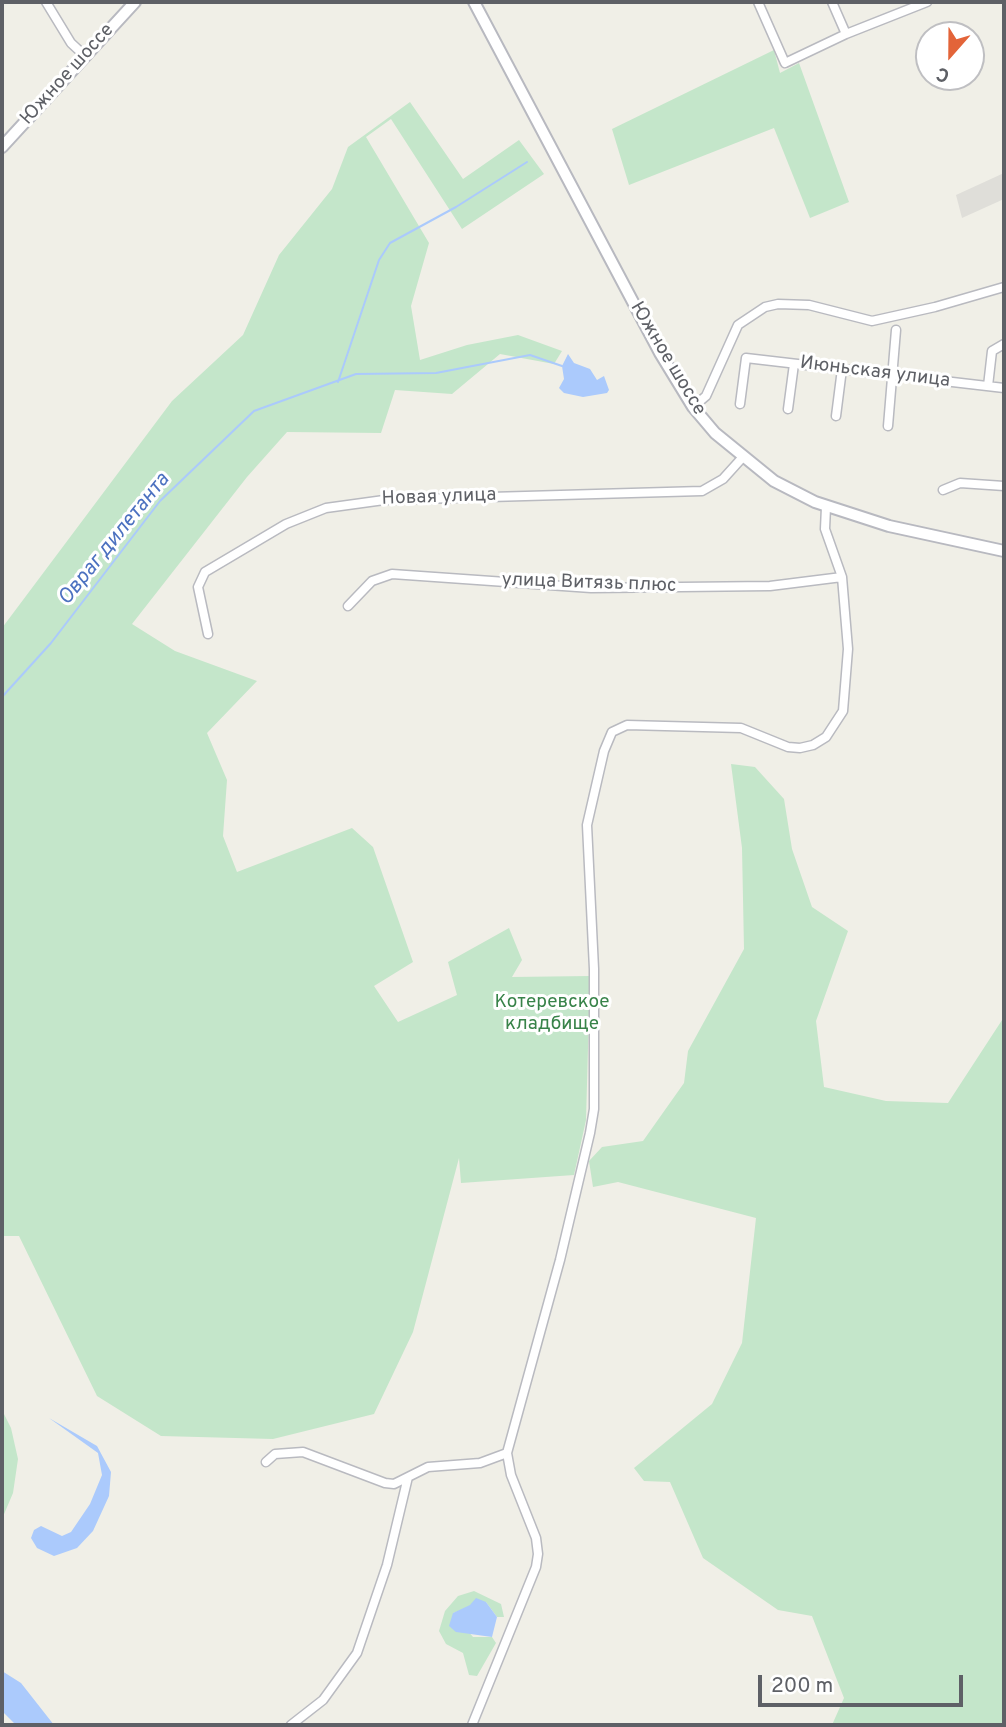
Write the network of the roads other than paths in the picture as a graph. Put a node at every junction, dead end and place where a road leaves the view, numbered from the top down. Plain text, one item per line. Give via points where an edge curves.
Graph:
1 (46, 2) edge
2 (135, 2) edge
3 (474, 2) edge
4 (758, 2) edge
5 (832, 2) edge
6 (927, 2) edge
7 (846, 34) junction
8 (85, 56) junction
9 (2, 148) edge
10 (1004, 287) edge
11 (896, 330) dead end
12 (1004, 344) edge
13 (794, 364) junction
14 (842, 369) junction
15 (892, 375) junction
16 (988, 386) junction
17 (1004, 388) edge
18 (740, 404) dead end
19 (693, 407) junction
20 (788, 409) dead end
21 (836, 416) dead end
22 (888, 426) dead end
23 (742, 458) junction
24 (1004, 486) edge
25 (943, 490) dead end
26 (826, 507) junction
27 (1004, 551) edge
28 (842, 577) junction
29 (348, 606) dead end
30 (208, 634) dead end
31 (506, 1453) junction
32 (266, 1462) dead end
33 (408, 1477) junction
34 (291, 1725) edge
35 (472, 1725) edge

1 - 8 street via 71,43
2 - 8 main road, Южное шоссе
3 - 19 main road, Южное шоссе
4 - 7 street via 785,63
5 - 7 street
6 - 7 street
8 - 9 main road, Южное шоссе
10 - 19 street via 872,321 809,305 765,307 738,325 706,396
11 - 15 street
12 - 16 street via 992,351
13 - 14 street, Июньская улица
13 - 18 street, Июньская улица via 746,358
13 - 20 street
14 - 15 street, Июньская улица
14 - 21 street
15 - 16 street, Июньская улица
15 - 22 street
16 - 17 street, Июньская улица
19 - 23 main road, Южное шоссе
23 - 26 main road, Южное шоссе via 781,485
23 - 30 street, Новая улица via 723,479 702,491 384,499 326,508 286,524 205,572 198,587
24 - 25 street via 960,483
26 - 27 main road, Южное шоссе
26 - 28 street via 825,529
28 - 29 street, улица Витязь плюс via 770,586 602,588 392,574 372,581
28 - 31 street via 848,649 843,711 826,737 813,746 788,747 741,727 627,725 607,739 587,825 594,1109 560,1261
31 - 33 street via 480,1463 428,1467
31 - 35 street via 538,1554
32 - 33 street via 275,1454 303,1452 385,1483
33 - 34 street via 387,1566 357,1653 323,1700

